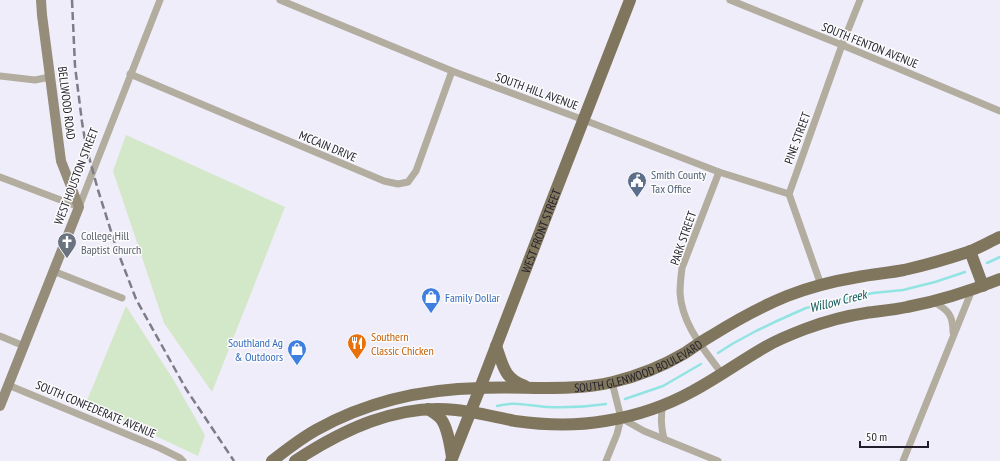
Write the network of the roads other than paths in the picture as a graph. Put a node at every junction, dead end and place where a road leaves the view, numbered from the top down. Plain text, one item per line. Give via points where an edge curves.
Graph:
1 (41, 0) edge
2 (160, 0) edge
3 (280, 0) edge
4 (630, 0) edge
5 (730, 0) edge
6 (860, 0) edge
7 (842, 45) junction
8 (452, 71) junction
9 (130, 74) junction
10 (0, 76) edge
11 (50, 77) junction
12 (1000, 111) edge
13 (584, 120) junction
14 (719, 172) junction
15 (0, 177) edge
16 (788, 194) junction
17 (79, 207) junction
18 (1000, 237) edge
19 (970, 251) junction
20 (53, 271) junction
21 (999, 280) edge
22 (821, 285) junction
23 (977, 288) junction
24 (122, 298) dead end
25 (933, 302) junction
26 (0, 336) edge
27 (952, 336) junction
28 (700, 343) junction
29 (24, 346) junction
30 (496, 346) junction
31 (722, 374) junction
32 (612, 382) junction
33 (8, 385) junction
34 (480, 388) junction
35 (528, 388) junction
36 (663, 405) junction
37 (0, 406) edge
38 (428, 409) junction
39 (471, 412) junction
40 (621, 418) junction
41 (664, 439) junction
42 (452, 459) edge
43 (183, 461) edge
44 (272, 461) edge
45 (295, 461) edge
46 (606, 461) edge
47 (718, 461) edge
48 (903, 461) edge

1 - 11 street, BELLWOOD ROAD
2 - 9 street, WEST HOUSTON STREET
3 - 8 street, SOUTH HILL AVENUE
4 - 13 main road, WEST FRONT STREET
5 - 7 street, SOUTH FENTON AVENUE
6 - 7 street, PINE STREET
7 - 12 street, SOUTH FENTON AVENUE
7 - 16 street, PINE STREET
8 - 9 street, MCCAIN DRIVE via 416,171 408,182 398,184 384,181
8 - 13 street, SOUTH HILL AVENUE
9 - 17 street, WEST HOUSTON STREET
10 - 11 street via 35,80
11 - 17 street, BELLWOOD ROAD via 61,161
13 - 14 street, SOUTH HILL AVENUE
13 - 30 main road, WEST FRONT STREET
14 - 16 street, SOUTH HILL AVENUE
14 - 28 street, PARK STREET via 682,268 682,305
15 - 17 street
16 - 22 street
17 - 20 street, WEST HOUSTON STREET
18 - 19 main road, SOUTH GLENWOOD BOULEVARD
19 - 22 main road, SOUTH GLENWOOD BOULEVARD via 921,266
19 - 23 main road
20 - 24 street
20 - 29 street, WEST HOUSTON STREET
21 - 23 main road
22 - 28 main road, SOUTH GLENWOOD BOULEVARD via 787,296 754,311
23 - 25 main road
23 - 27 street
25 - 27 street via 944,308 950,316 953,325
25 - 31 main road via 843,317 806,328 769,345
26 - 29 street
27 - 48 street
28 - 31 street, PARK STREET
28 - 32 main road, SOUTH GLENWOOD BOULEVARD via 656,368
29 - 33 street, WEST HOUSTON STREET
30 - 34 main road, WEST FRONT STREET
30 - 35 main road via 510,378
31 - 36 main road
32 - 35 main road, SOUTH GLENWOOD BOULEVARD via 577,387
32 - 40 street
33 - 37 street, WEST HOUSTON STREET
33 - 43 street, SOUTH CONFEDERATE AVENUE via 160,448
34 - 35 main road, SOUTH GLENWOOD BOULEVARD
34 - 39 main road, WEST FRONT STREET
34 - 44 main road, SOUTH GLENWOOD BOULEVARD via 433,391 372,406 318,429
36 - 40 main road
36 - 41 street via 661,420
38 - 39 main road
38 - 42 main road via 444,424
38 - 45 main road via 410,411 356,427
39 - 40 main road via 552,424 587,424
39 - 42 main road, WEST FRONT STREET
40 - 41 street
40 - 46 street
41 - 47 street

